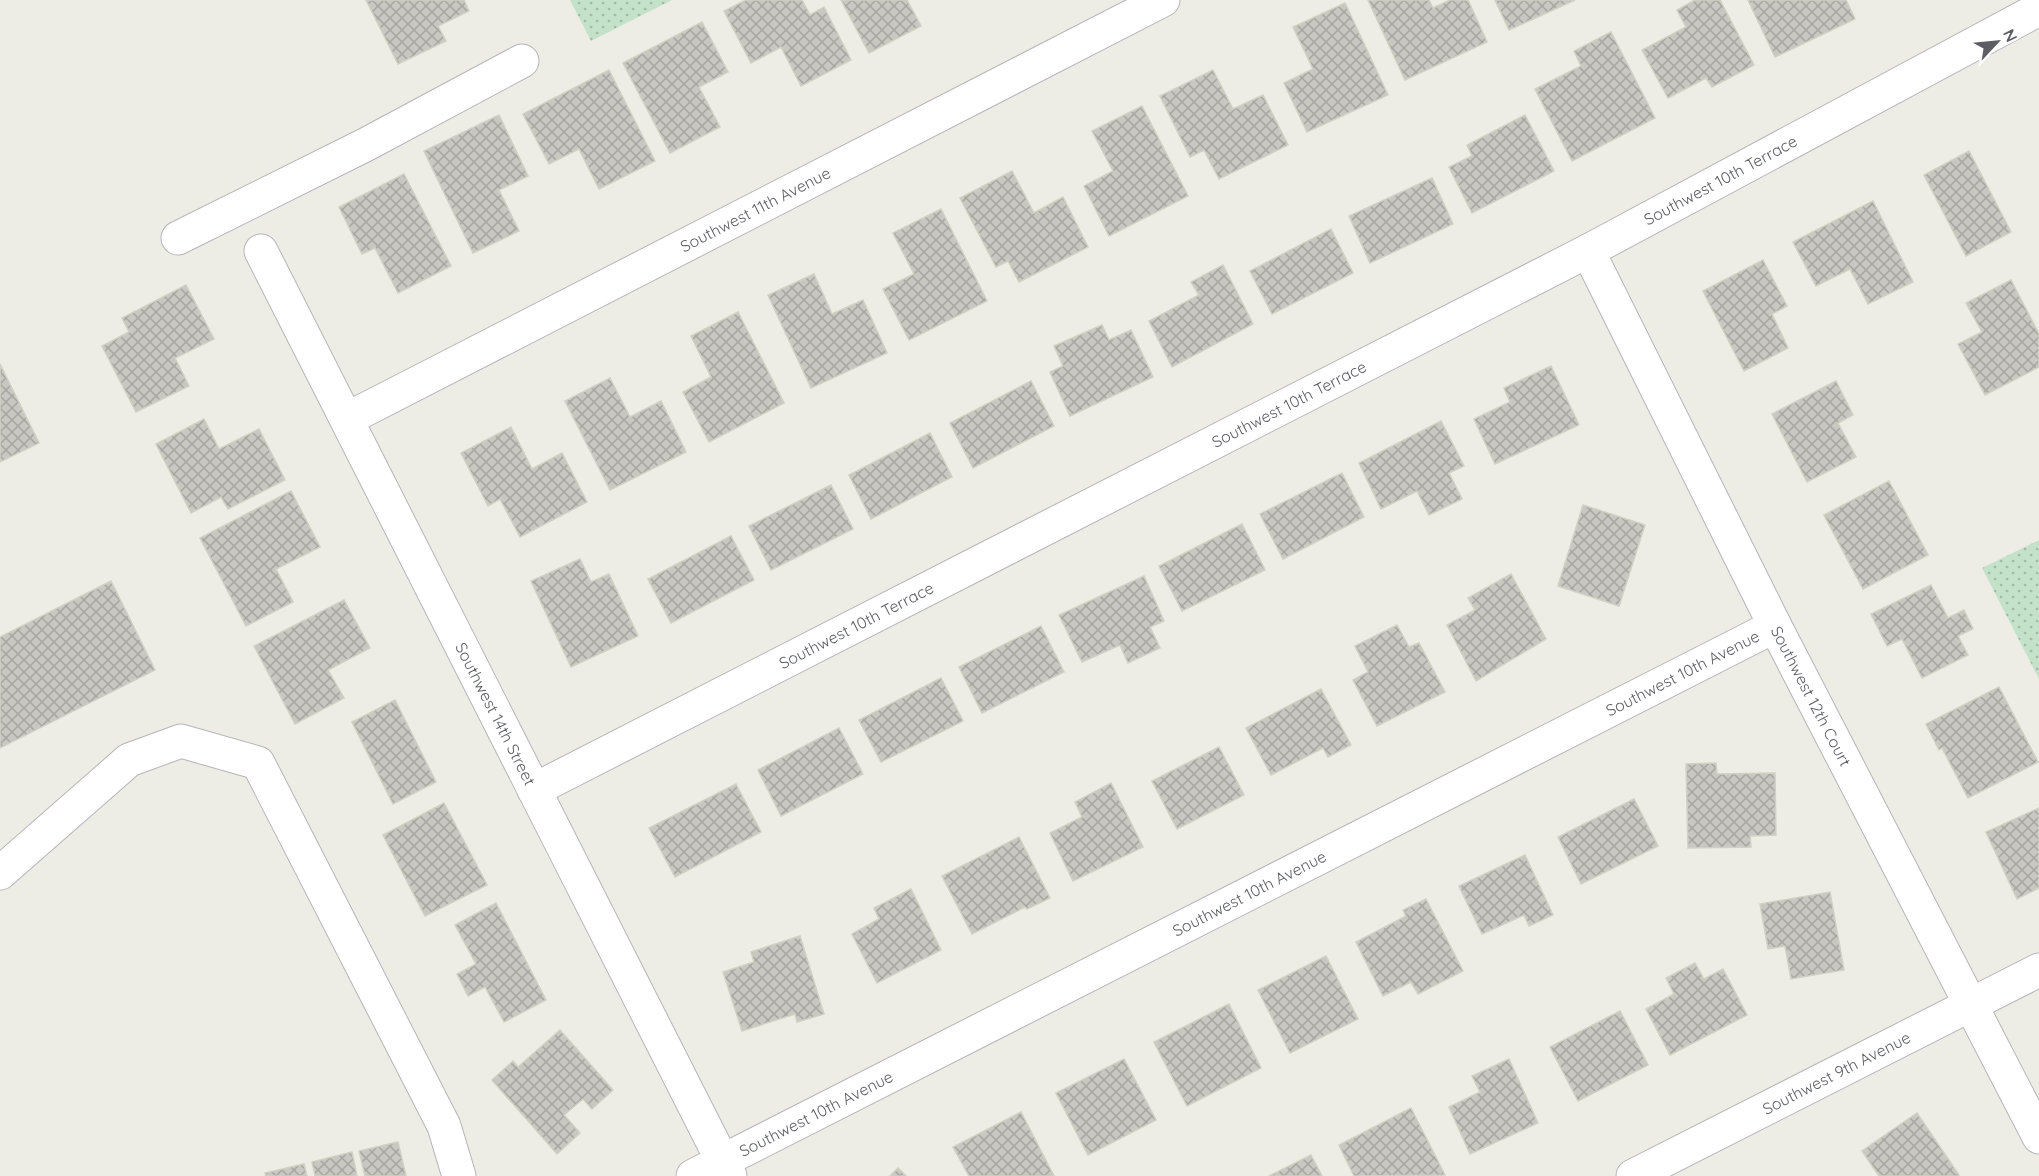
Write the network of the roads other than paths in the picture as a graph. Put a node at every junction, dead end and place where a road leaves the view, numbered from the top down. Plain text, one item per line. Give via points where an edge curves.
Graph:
1 (1163, 0) edge
2 (2039, 9) edge
3 (522, 61) dead end
4 (178, 238) dead end
5 (261, 251) dead end
6 (1588, 251) junction
7 (347, 419) junction
8 (1775, 626) junction
9 (534, 790) junction
10 (0, 873) edge
11 (2039, 970) edge
12 (1971, 1004) junction
13 (2039, 1137) edge
14 (726, 1169) edge
15 (459, 1176) edge
16 (693, 1176) edge
17 (1632, 1176) edge

1 - 7 street, Southwest 11th Avenue
2 - 6 street, Southwest 10th Terrace
3 - 4 street
5 - 7 street, Southwest 14th Street
6 - 8 street, Southwest 12th Court
6 - 9 street, Southwest 10th Terrace
7 - 9 street, Southwest 14th Street
8 - 12 street, Southwest 12th Court
8 - 14 street, Southwest 10th Avenue
9 - 14 street, Southwest 14th Street
10 - 15 street via 129,760 181,741 258,763 440,1117
11 - 12 street, Southwest 9th Avenue
12 - 13 street, Southwest 12th Court
12 - 17 street, Southwest 9th Avenue
14 - 16 street, Southwest 10th Avenue

